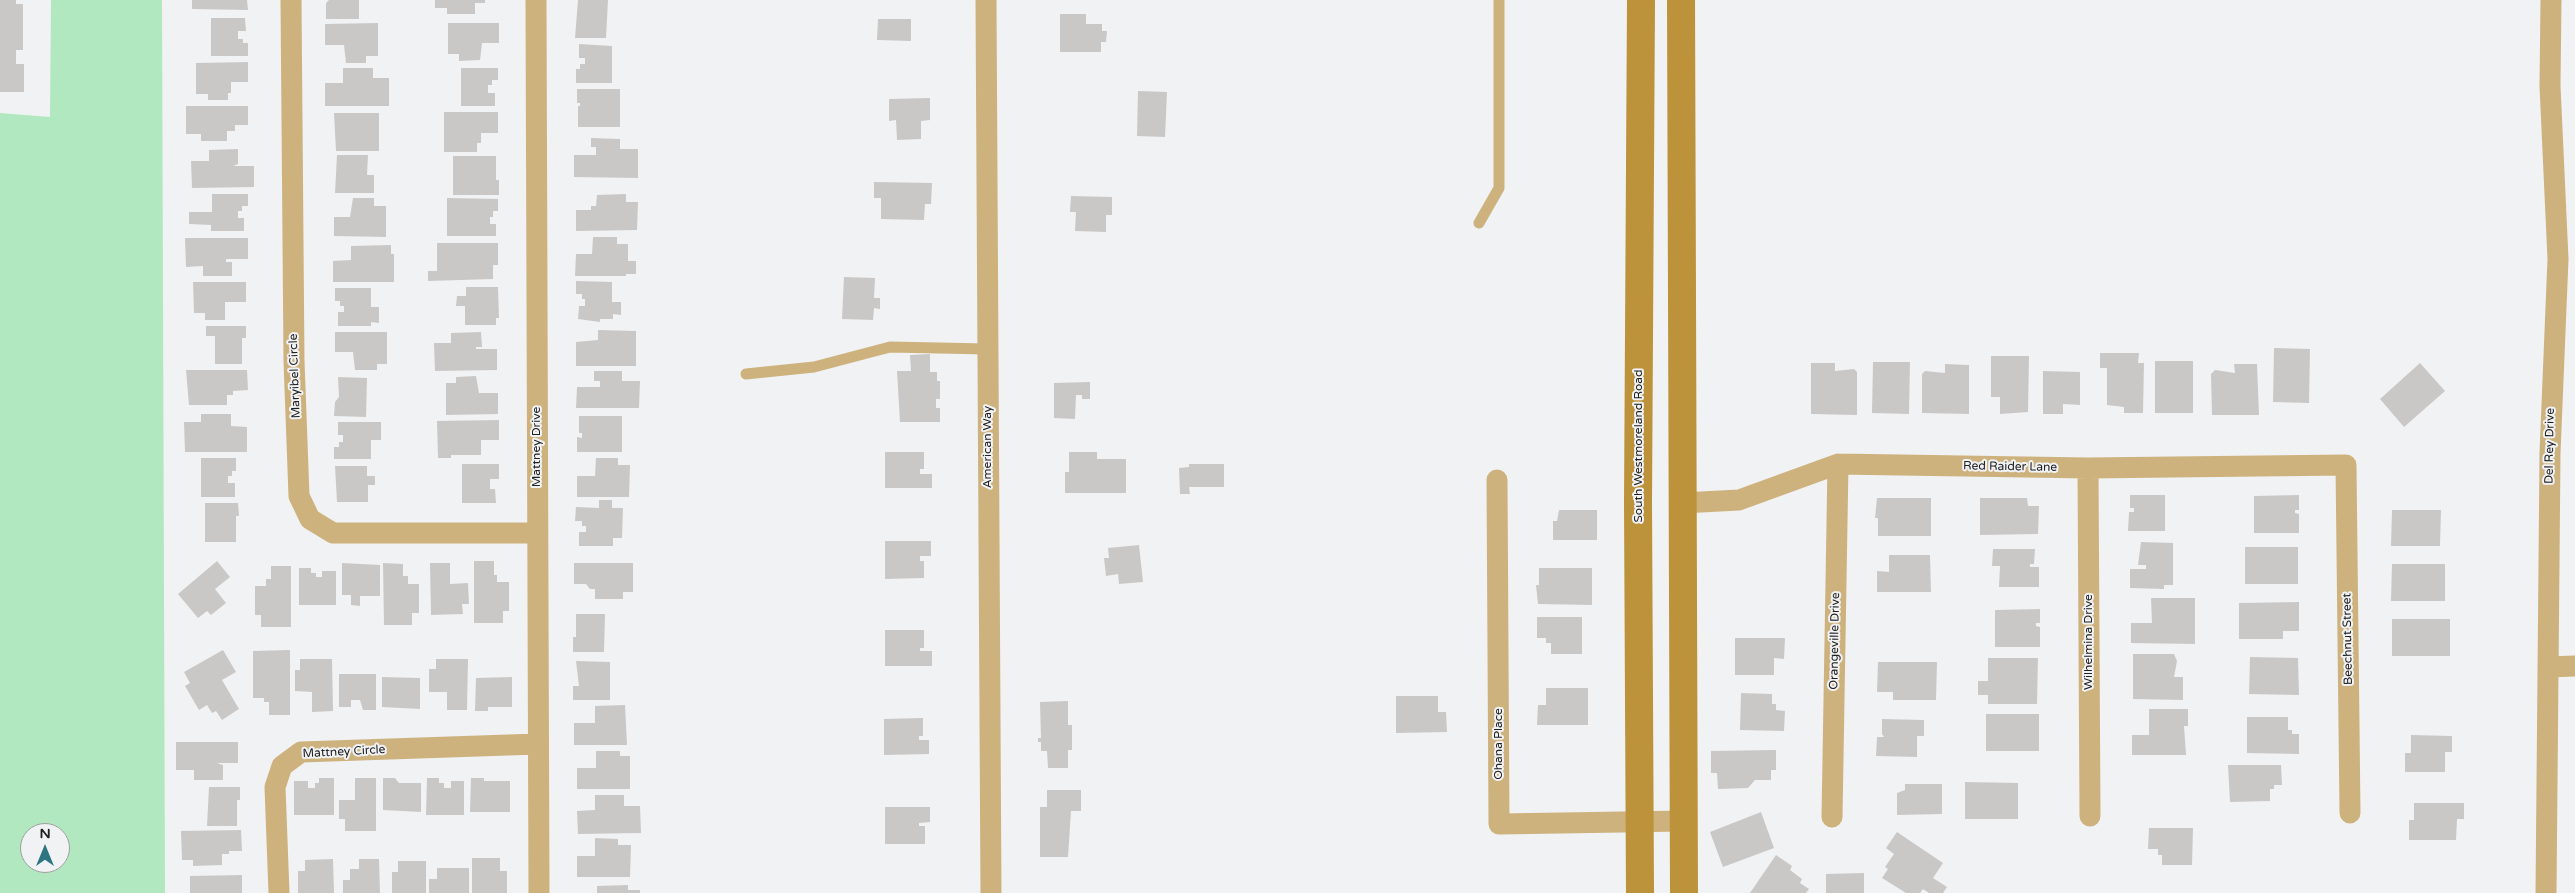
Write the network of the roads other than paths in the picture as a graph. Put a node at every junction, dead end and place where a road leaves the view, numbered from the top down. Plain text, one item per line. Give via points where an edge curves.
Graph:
1 (291, 0) edge
2 (536, 0) edge
3 (986, 0) edge
4 (1500, 0) edge
5 (1641, 0) edge
6 (1681, 0) edge
7 (2551, 0) edge
8 (1479, 223) dead end
9 (2566, 259) edge
10 (987, 349) junction
11 (746, 374) dead end
12 (1838, 464) junction
13 (2346, 465) joint
14 (2088, 468) junction
15 (1497, 480) dead end
16 (1638, 502) junction
17 (1682, 503) junction
18 (537, 533) junction
19 (2575, 666) edge
20 (2548, 667) junction
21 (538, 744) junction
22 (2350, 813) dead end
23 (2090, 816) dead end
24 (1832, 818) dead end
25 (1684, 821) junction
26 (1640, 822) junction
27 (278, 893) edge
28 (538, 893) edge
29 (991, 893) edge
30 (1640, 893) edge
31 (1684, 893) edge
32 (2546, 893) edge

1 - 18 street, Maryibel Circle via 294,361 299,496 310,519 333,533
2 - 18 street, Mattney Drive
3 - 10 street, American Way
4 - 8 lane via 1498,188
5 - 16 main road, South Westmoreland Road
6 - 17 main road
7 - 9 street, Del Rey Drive via 2550,86
9 - 20 street, Del Rey Drive via 2551,406
10 - 11 lane via 890,347 814,367
10 - 29 street, American Way
12 - 14 street, Red Raider Lane
12 - 17 street, Red Raider Lane via 1739,500
12 - 24 street, Orangeville Drive
13 - 14 street, Red Raider Lane
13 - 22 street, Beechnut Street
14 - 23 street, Wilhelmina Drive
15 - 26 street, Ohana Place via 1499,824
16 - 17 main road
16 - 26 main road, South Westmoreland Road
17 - 25 main road
18 - 21 street, Mattney Drive
19 - 20 street
20 - 32 street, Del Rey Drive
21 - 27 street, Mattney Circle via 301,752 282,766 275,787
21 - 28 street, Mattney Drive
25 - 26 street, Ohana Place
25 - 31 main road
26 - 30 main road, South Westmoreland Road

